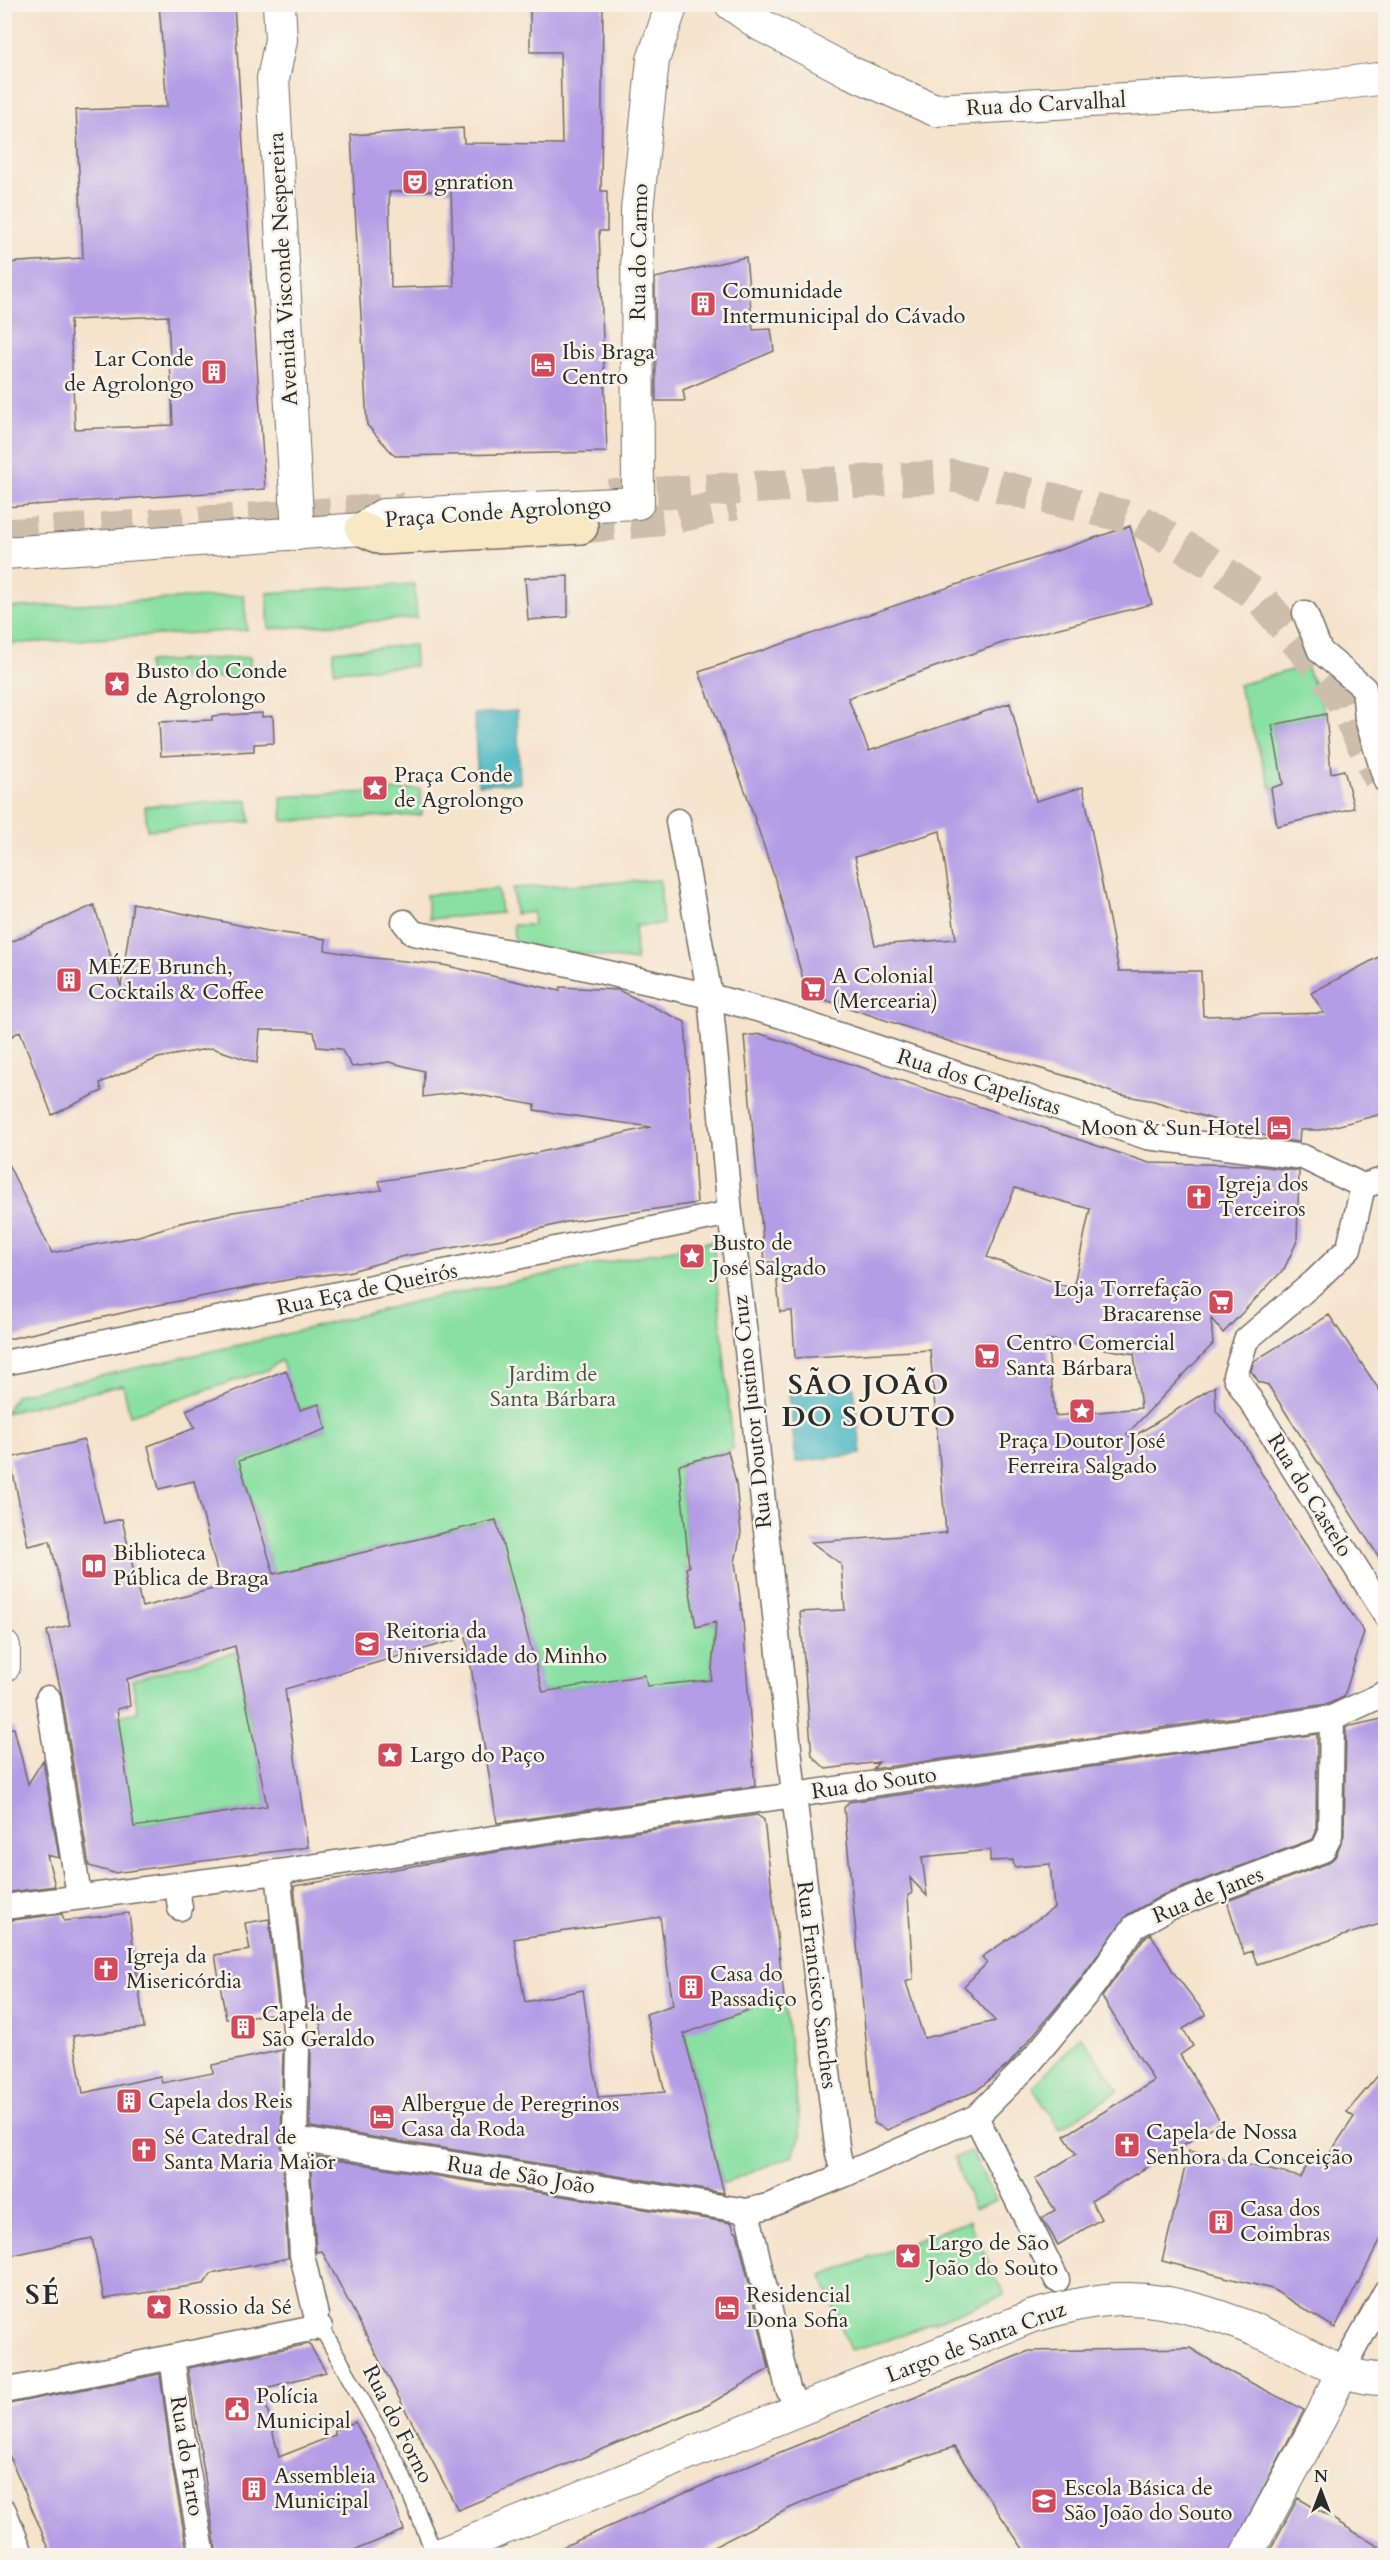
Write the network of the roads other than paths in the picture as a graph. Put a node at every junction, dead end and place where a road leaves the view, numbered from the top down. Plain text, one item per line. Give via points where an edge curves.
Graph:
1 (279, 4) edge
2 (672, 4) edge
3 (731, 4) edge
4 (1386, 78) edge
5 (638, 503) joint
6 (581, 527) tunnel mouth
7 (362, 529) junction
8 (298, 534) junction
9 (4, 553) edge
10 (1305, 613) dead end
11 (1386, 781) edge
12 (678, 821) dead end
13 (404, 922) dead end
14 (710, 996) junction
15 (1374, 1182) edge
16 (730, 1213) junction
17 (4, 1364) edge
18 (1386, 1615) edge
19 (4, 1647) edge
20 (4, 1666) edge
21 (1385, 1687) edge
22 (48, 1698) dead end
23 (1338, 1716) junction
24 (794, 1795) junction
25 (278, 1872) junction
26 (79, 1896) junction
27 (4, 1907) edge
28 (967, 2122) junction
29 (295, 2139) junction
30 (844, 2175) junction
31 (758, 2208) junction
32 (1058, 2280) dead end
33 (1386, 2291) edge
34 (318, 2321) junction
35 (172, 2357) junction
36 (1342, 2371) junction
37 (1386, 2379) edge
38 (4, 2391) edge
39 (799, 2411) junction
40 (4, 2511) edge
41 (435, 2555) edge
42 (22, 2556) edge
43 (203, 2556) edge
44 (1246, 2556) edge

1 - 8 street, Avenida Visconde Nespereira via 281,40 273,79
2 - 5 street, Rua do Carmo via 653,60 637,210
3 - 4 street, Rua do Carvalhal via 759,24 849,72 935,110 1297,89
5 - 7 street, Praça Conde Agrolongo via 383,515
6 - 7 main road via 382,538
7 - 8 street
8 - 9 street
10 - 11 street via 1320,651 1364,688 1367,719
12 - 14 street, Rua Doutor Justino Cruz
13 - 14 street, Rua dos Capelistas via 413,933
14 - 15 street, Rua dos Capelistas via 782,1016 1147,1137 1303,1157
14 - 16 street, Rua Doutor Justino Cruz
15 - 18 street, Rua do Castelo via 1349,1248 1246,1340 1225,1375
16 - 17 street, Rua Eça de Queirós
16 - 24 street, Rua Doutor Justino Cruz
19 - 20 street
21 - 23 street
22 - 26 street
23 - 24 street, Rua do Souto
23 - 28 street, Rua de Janes via 1330,1835 1323,1850 1168,1908 1134,1927 1028,2066
24 - 25 street, Rua do Souto via 402,1843
24 - 30 street, Rua Francisco Sanches via 838,2154
25 - 26 street, Rua do Souto via 179,1897
25 - 29 street via 297,2047
26 - 27 street, Rua do Souto
28 - 30 street
28 - 32 street
29 - 31 street, Rua de São João
29 - 34 street via 302,2255
30 - 31 street
31 - 39 street via 788,2389
33 - 36 street
34 - 35 street
34 - 41 lane, Rua do Forno via 398,2465
35 - 38 street
35 - 43 street, Rua do Farto
36 - 37 street, Largo de Santa Cruz
36 - 39 street, Largo de Santa Cruz via 1221,2318 1176,2305 1129,2298 1070,2305 1030,2317
36 - 44 street
39 - 41 street, Largo de Santa Cruz
40 - 42 street

